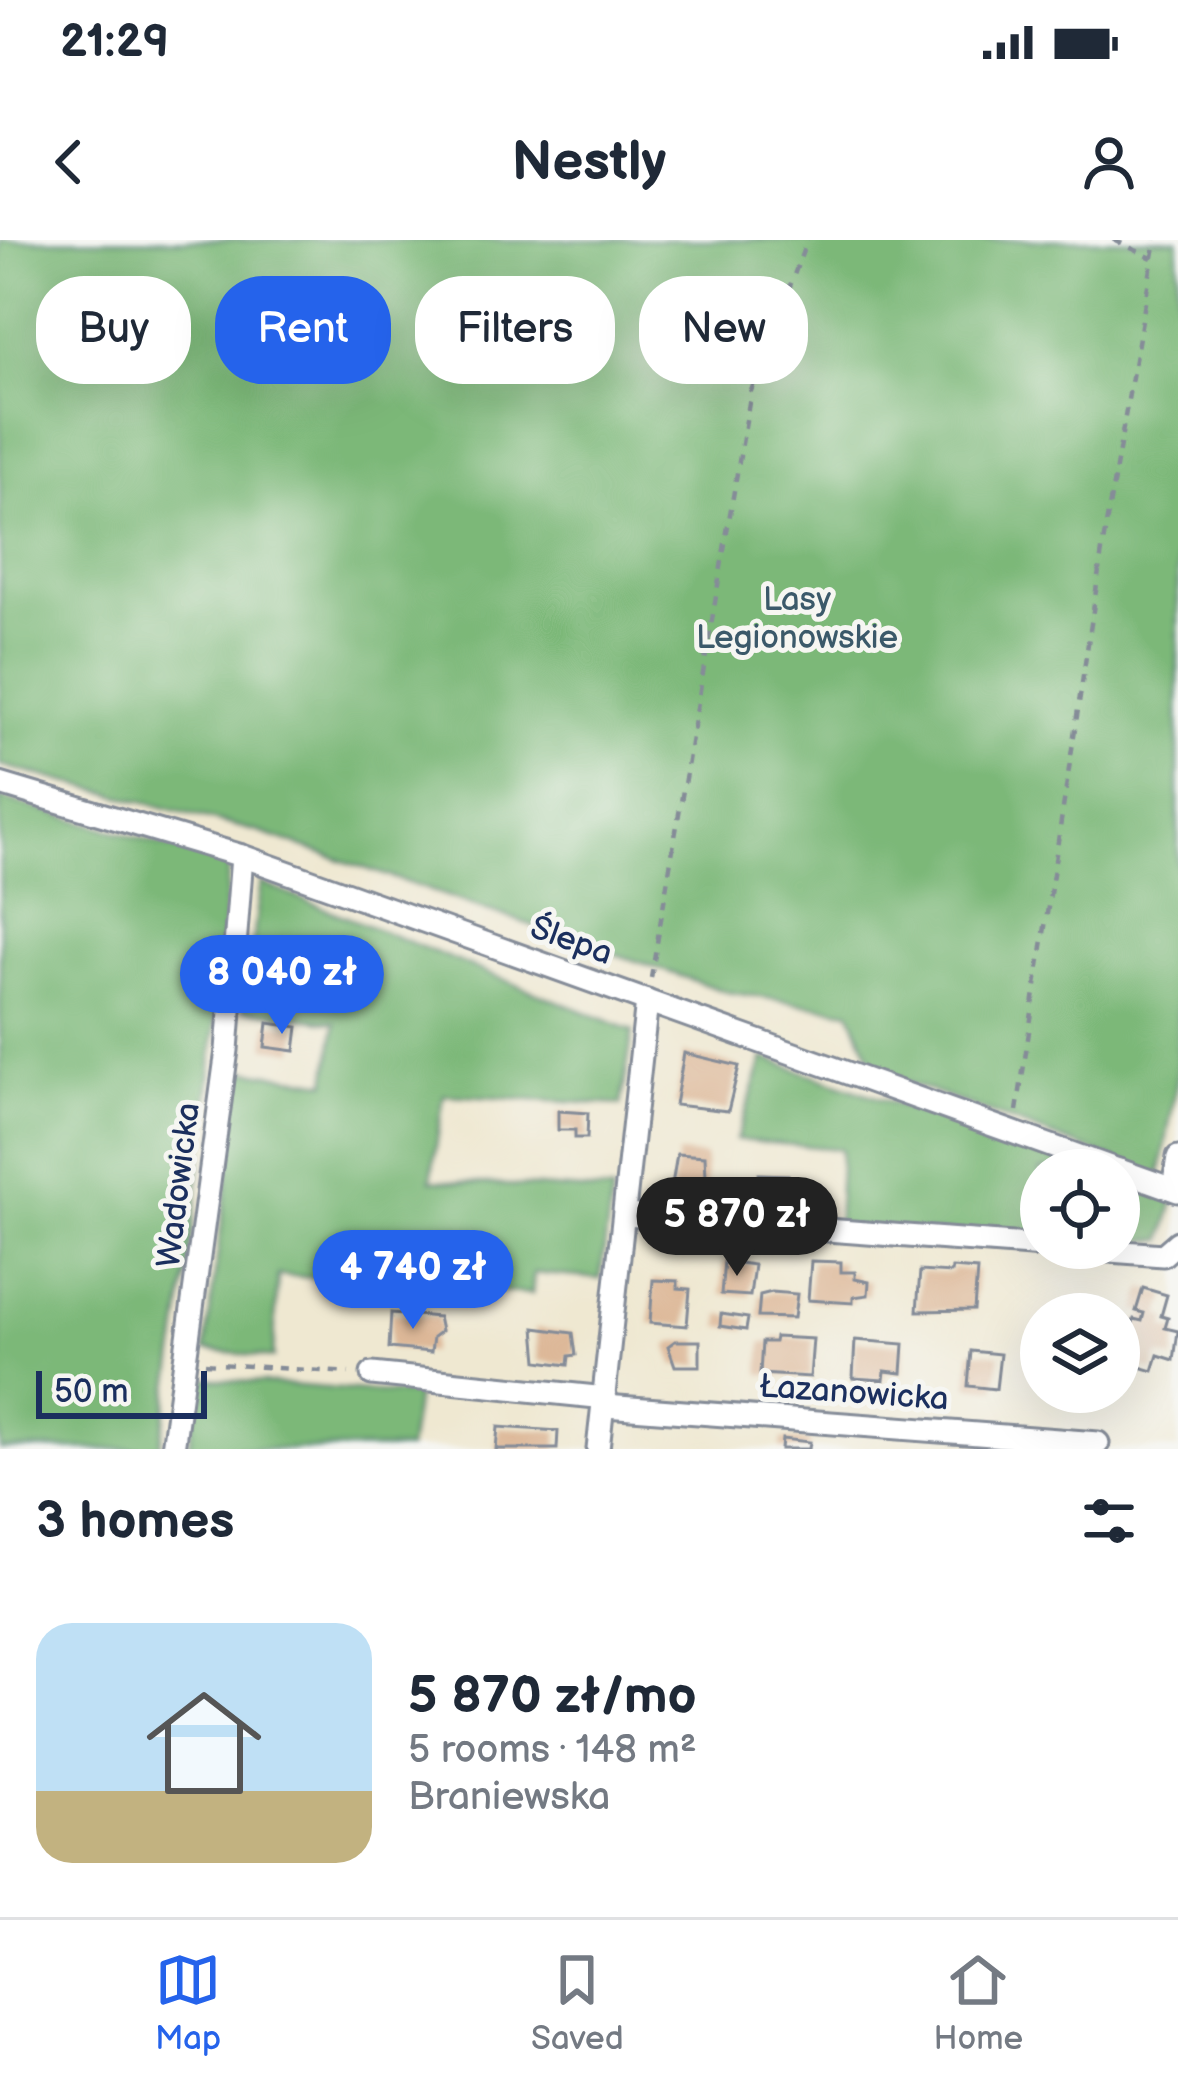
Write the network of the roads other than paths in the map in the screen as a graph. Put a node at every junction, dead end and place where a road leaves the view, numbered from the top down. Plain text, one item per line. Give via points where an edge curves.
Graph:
1 (0, 784) edge
2 (242, 856) junction
3 (647, 1001) junction
4 (1056, 1149) edge
5 (1178, 1157) edge
6 (1140, 1178) edge
7 (1175, 1190) edge
8 (626, 1215) junction
9 (1178, 1242) edge
10 (372, 1374) road end
11 (606, 1402) junction
12 (1098, 1443) dead end
13 (172, 1449) edge
14 (598, 1449) edge

1 - 2 street, Ślepa
2 - 3 street, Ślepa
2 - 13 street, Wadowicka via 227,1050
3 - 4 street, Ślepa
3 - 8 street
5 - 7 street
6 - 7 street, Ślepa
8 - 9 street via 1163,1255
8 - 11 street
10 - 11 street, Łazanowicka
11 - 12 street, Łazanowicka
11 - 14 street

